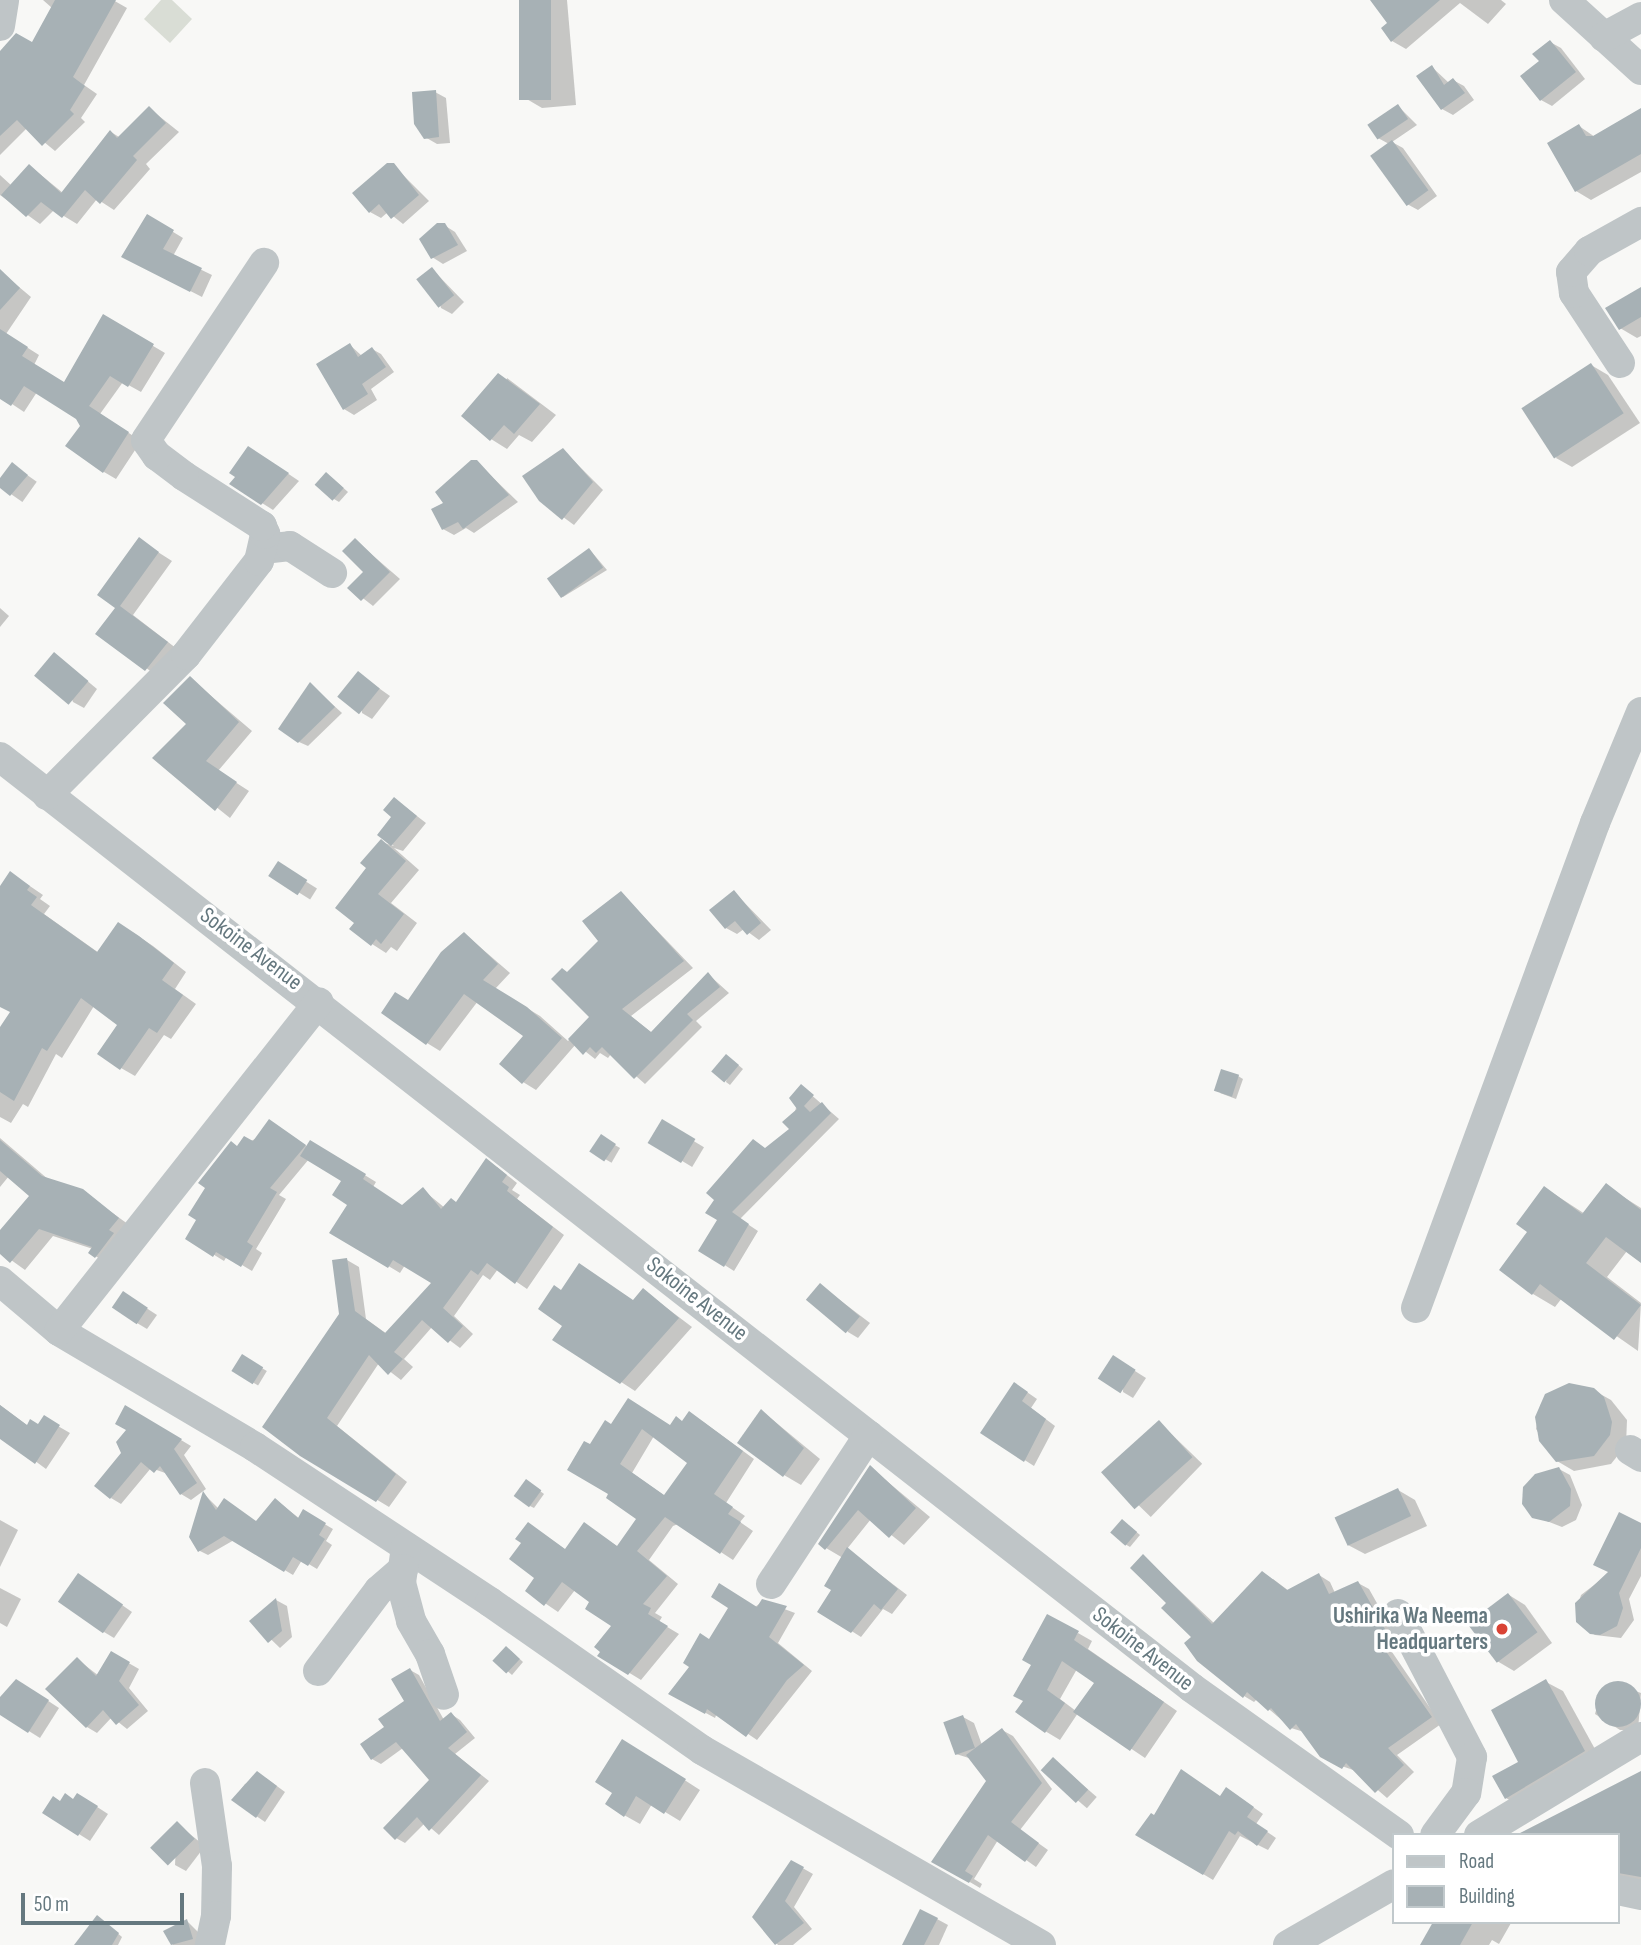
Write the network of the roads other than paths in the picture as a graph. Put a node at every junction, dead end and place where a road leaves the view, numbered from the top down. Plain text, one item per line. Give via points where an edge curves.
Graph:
1 (4, 0) edge
2 (1564, 0) edge
3 (1641, 17) edge
4 (0, 26) edge
5 (1604, 37) junction
6 (1641, 70) edge
7 (1641, 222) edge
8 (264, 263) dead end
9 (1620, 363) dead end
10 (263, 549) junction
11 (332, 573) dead end
12 (1641, 712) edge
13 (0, 757) edge
14 (47, 795) junction
15 (319, 1002) junction
16 (0, 1281) edge
17 (1416, 1308) dead end
18 (59, 1332) junction
19 (869, 1435) junction
20 (405, 1558) junction
21 (771, 1584) dead end
22 (1398, 1614) dead end
23 (318, 1671) dead end
24 (444, 1695) dead end
25 (1641, 1737) edge
26 (205, 1783) dead end
27 (1396, 1833) edge
28 (1436, 1833) edge
29 (1482, 1833) edge
30 (1392, 1885) edge
31 (1620, 1890) edge
32 (1641, 1895) edge
33 (210, 1945) edge
34 (1041, 1945) edge
35 (1288, 1945) edge

1 - 4 street
2 - 5 street
3 - 5 street
5 - 6 street
7 - 9 street via 1589,251 1571,272 1574,293
8 - 10 street via 146,440 157,456 262,526
10 - 11 street via 290,546
10 - 14 street via 252,572 186,655
12 - 17 street via 1595,823
13 - 14 street, Sokoine Avenue
14 - 15 street, Sokoine Avenue
15 - 18 street
15 - 19 street, Sokoine Avenue
16 - 18 street
18 - 20 street via 154,1384
19 - 21 street
19 - 27 street, Sokoine Avenue via 1192,1688
20 - 23 street
20 - 24 street via 401,1583 411,1621 430,1654
20 - 34 street via 702,1750
22 - 28 street via 1472,1757 1466,1793
25 - 29 street
26 - 33 street via 217,1866
30 - 35 street
31 - 32 street

